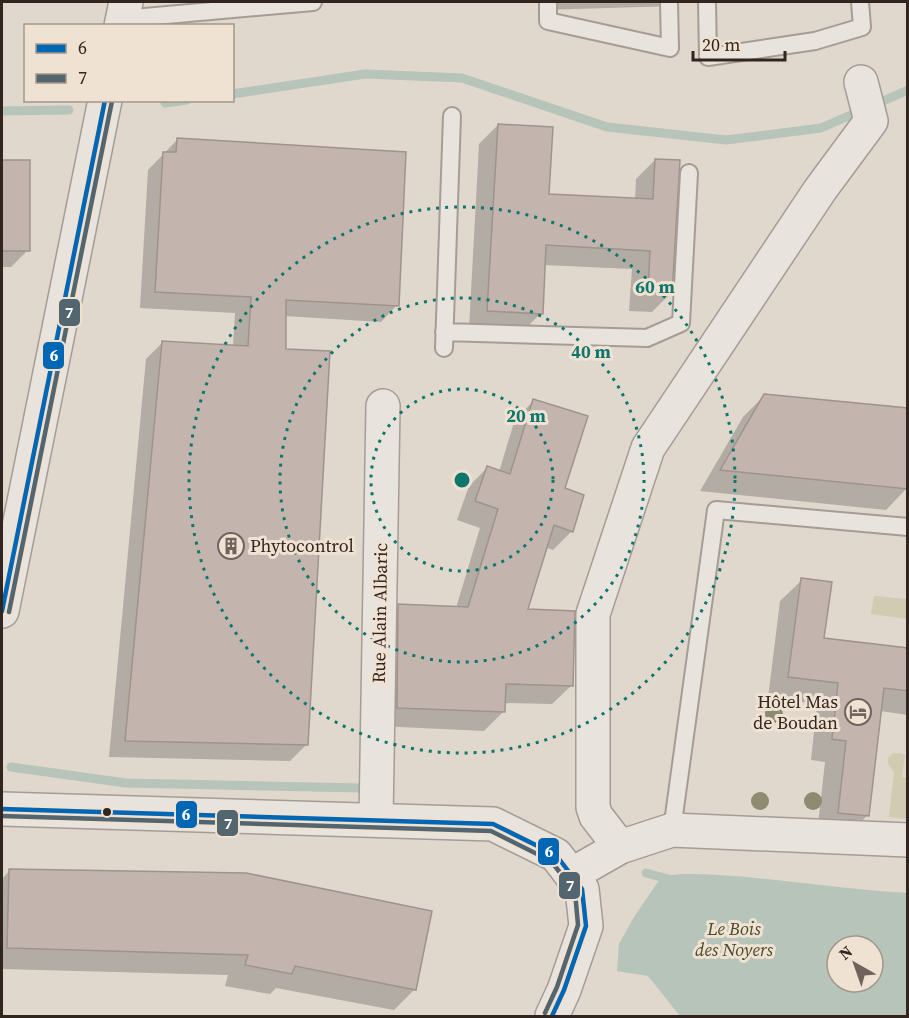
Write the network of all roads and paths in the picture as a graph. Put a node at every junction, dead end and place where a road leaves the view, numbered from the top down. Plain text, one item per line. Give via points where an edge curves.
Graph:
1 (313, 2) edge
2 (548, 2) edge
3 (669, 2) edge
4 (707, 2) edge
5 (860, 2) edge
6 (123, 15) edge
7 (861, 81) dead end
8 (105, 102) edge
9 (452, 116) dead end
10 (688, 173) dead end
11 (383, 406) dead end
12 (908, 527) edge
13 (2, 611) edge
14 (2, 809) edge
15 (376, 820) junction
16 (672, 831) junction
17 (908, 840) edge
18 (620, 847) junction
19 (571, 875) junction
20 (552, 1017) edge

1 - 6 lane
2 - 3 lane via 548,21 670,48
4 - 5 lane via 708,57 814,40 862,27
7 - 18 street via 871,121 820,190 648,448 593,614 593,807
8 - 13 street
9 - 10 lane via 444,340 647,338 681,323
11 - 15 street, Rue Alain Albaric
12 - 16 lane via 716,510
14 - 15 street
15 - 19 street via 493,824 556,855
16 - 17 street
16 - 18 street
18 - 19 street
19 - 20 street via 582,890 586,926

